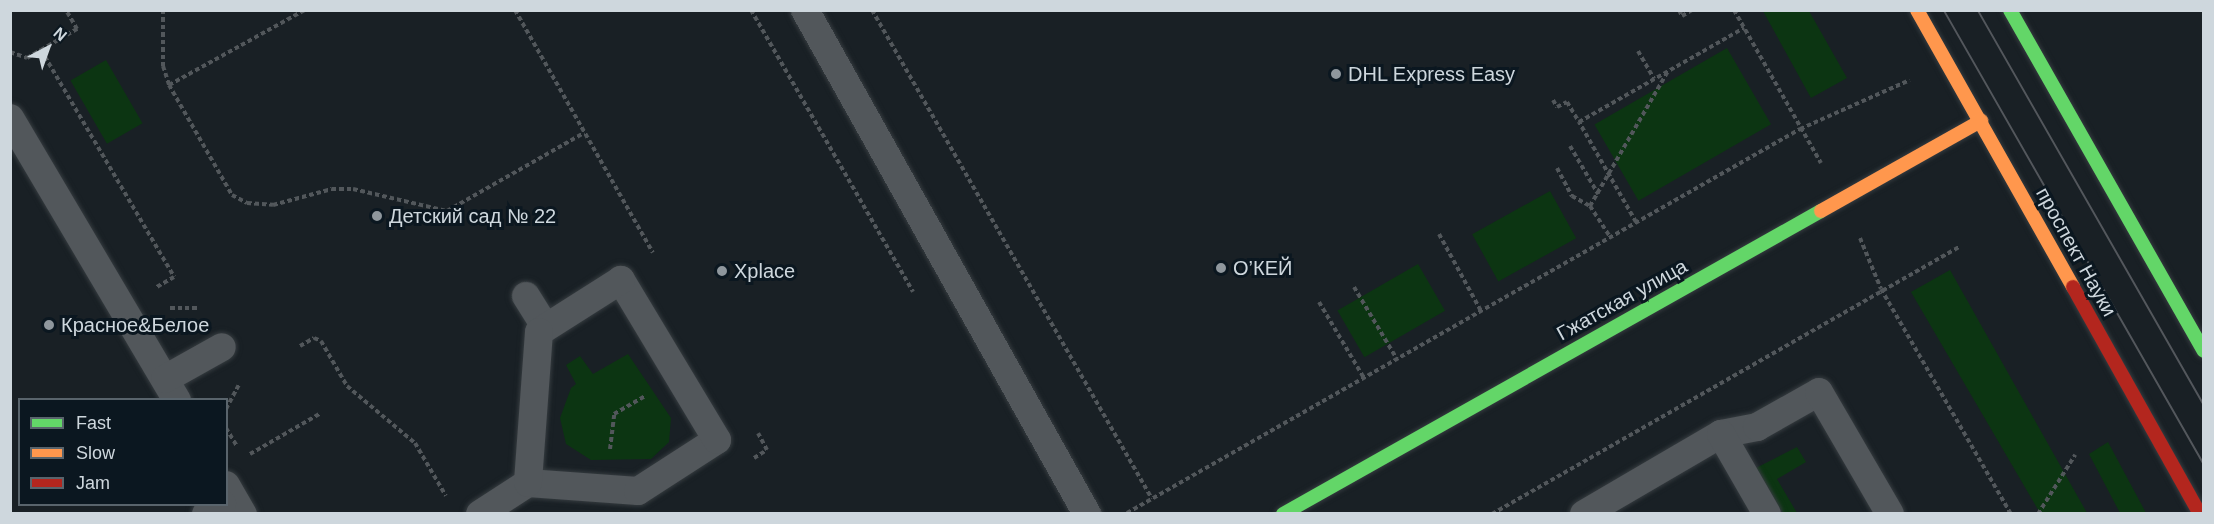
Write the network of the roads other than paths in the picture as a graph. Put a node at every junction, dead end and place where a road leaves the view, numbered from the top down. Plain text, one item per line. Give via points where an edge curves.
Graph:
1 (805, 10) edge
2 (1917, 10) edge
3 (2010, 10) edge
4 (10, 118) edge
5 (1981, 121) junction
6 (526, 296) dead end
7 (545, 327) junction
8 (222, 347) dead end
9 (2204, 351) edge
10 (171, 389) edge
11 (1721, 434) junction
12 (528, 483) junction
13 (220, 506) edge
14 (206, 513) edge
15 (480, 513) edge
16 (1087, 513) edge
17 (1283, 513) edge
18 (1584, 513) edge
19 (1767, 513) edge
20 (1890, 513) edge
21 (2200, 513) edge

1 - 16 lane
2 - 5 main road, проспект Науки
3 - 9 main road
4 - 10 lane
5 - 17 main road, Гжатская улица
5 - 21 main road, проспект Науки
6 - 7 lane
7 - 12 lane via 538,339
7 - 12 lane via 621,279 717,440 638,491
8 - 10 lane
11 - 18 lane
11 - 19 lane
11 - 20 lane via 1756,427 1819,392
12 - 15 lane
13 - 14 lane

